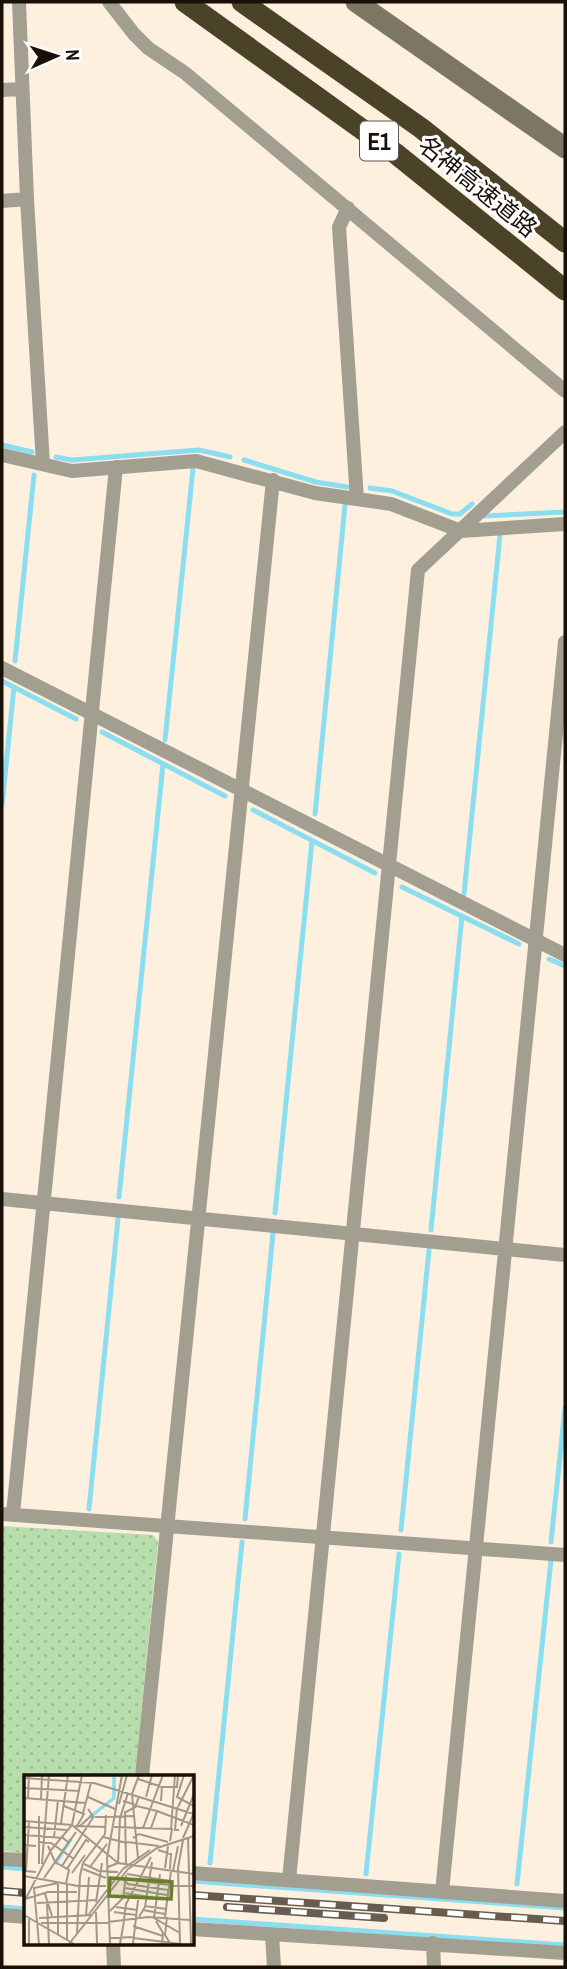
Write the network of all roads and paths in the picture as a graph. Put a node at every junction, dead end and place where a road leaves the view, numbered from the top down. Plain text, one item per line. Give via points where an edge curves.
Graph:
1 (19, 2) edge
2 (109, 2) edge
3 (185, 2) edge
4 (242, 2) edge
5 (356, 2) edge
6 (21, 89) junction
7 (2, 90) edge
8 (565, 148) edge
9 (27, 200) junction
10 (2, 201) edge
11 (348, 208) junction
12 (565, 242) edge
13 (565, 290) edge
14 (565, 391) edge
15 (565, 432) edge
16 (2, 455) edge
17 (43, 464) junction
18 (116, 467) junction
19 (273, 480) junction
20 (357, 499) junction
21 (565, 524) edge
22 (461, 531) junction
23 (565, 642) edge
24 (2, 668) edge
25 (91, 715) junction
26 (241, 790) junction
27 (388, 866) junction
28 (537, 941) junction
29 (565, 955) edge
30 (2, 1199) edge
31 (43, 1203) junction
32 (198, 1218) junction
33 (352, 1234) junction
34 (505, 1249) junction
35 (565, 1255) edge
36 (7, 1514) edge
37 (167, 1526) junction
38 (323, 1538) junction
39 (476, 1549) junction
40 (565, 1555) edge
41 (142, 1775) edge
42 (2, 1858) edge
43 (24, 1860) edge
44 (194, 1873) edge
45 (289, 1880) junction
46 (442, 1892) junction
47 (565, 1901) edge
48 (2, 1915) edge
49 (24, 1917) edge
50 (194, 1929) edge
51 (272, 1935) junction
52 (433, 1943) junction
53 (113, 1944) edge
54 (565, 1953) edge
55 (114, 1967) edge
56 (274, 1967) edge
57 (434, 1967) edge

1 - 6 street
2 - 11 street via 148,48 186,73
3 - 13 highway, 名神高速道路 / E1 via 395,153
4 - 12 highway, 名神高速道路 / E1 via 421,128
5 - 8 street
6 - 7 street
6 - 9 street
9 - 10 street
9 - 17 street
11 - 14 street
11 - 20 street via 339,227
15 - 22 street
16 - 17 street
17 - 18 street via 72,471
18 - 19 street via 196,461
18 - 25 street
19 - 20 street
19 - 26 street
20 - 22 street via 391,504
21 - 22 street
22 - 27 street via 418,570
23 - 28 street
24 - 25 street
25 - 26 street
25 - 31 street
26 - 27 street
26 - 32 street
27 - 28 street
27 - 33 street
28 - 29 street
28 - 34 street
30 - 31 street
31 - 32 street
31 - 36 street
32 - 33 street
32 - 37 street
33 - 34 street
33 - 38 street
34 - 35 street
34 - 39 street
36 - 37 street
37 - 38 street
37 - 41 street
38 - 39 street
38 - 45 street
39 - 40 street
39 - 46 street
42 - 43 street
44 - 45 street
45 - 46 street
46 - 47 street
48 - 49 street
50 - 51 street
51 - 52 street
51 - 56 street
52 - 54 street
52 - 57 street
53 - 55 street

